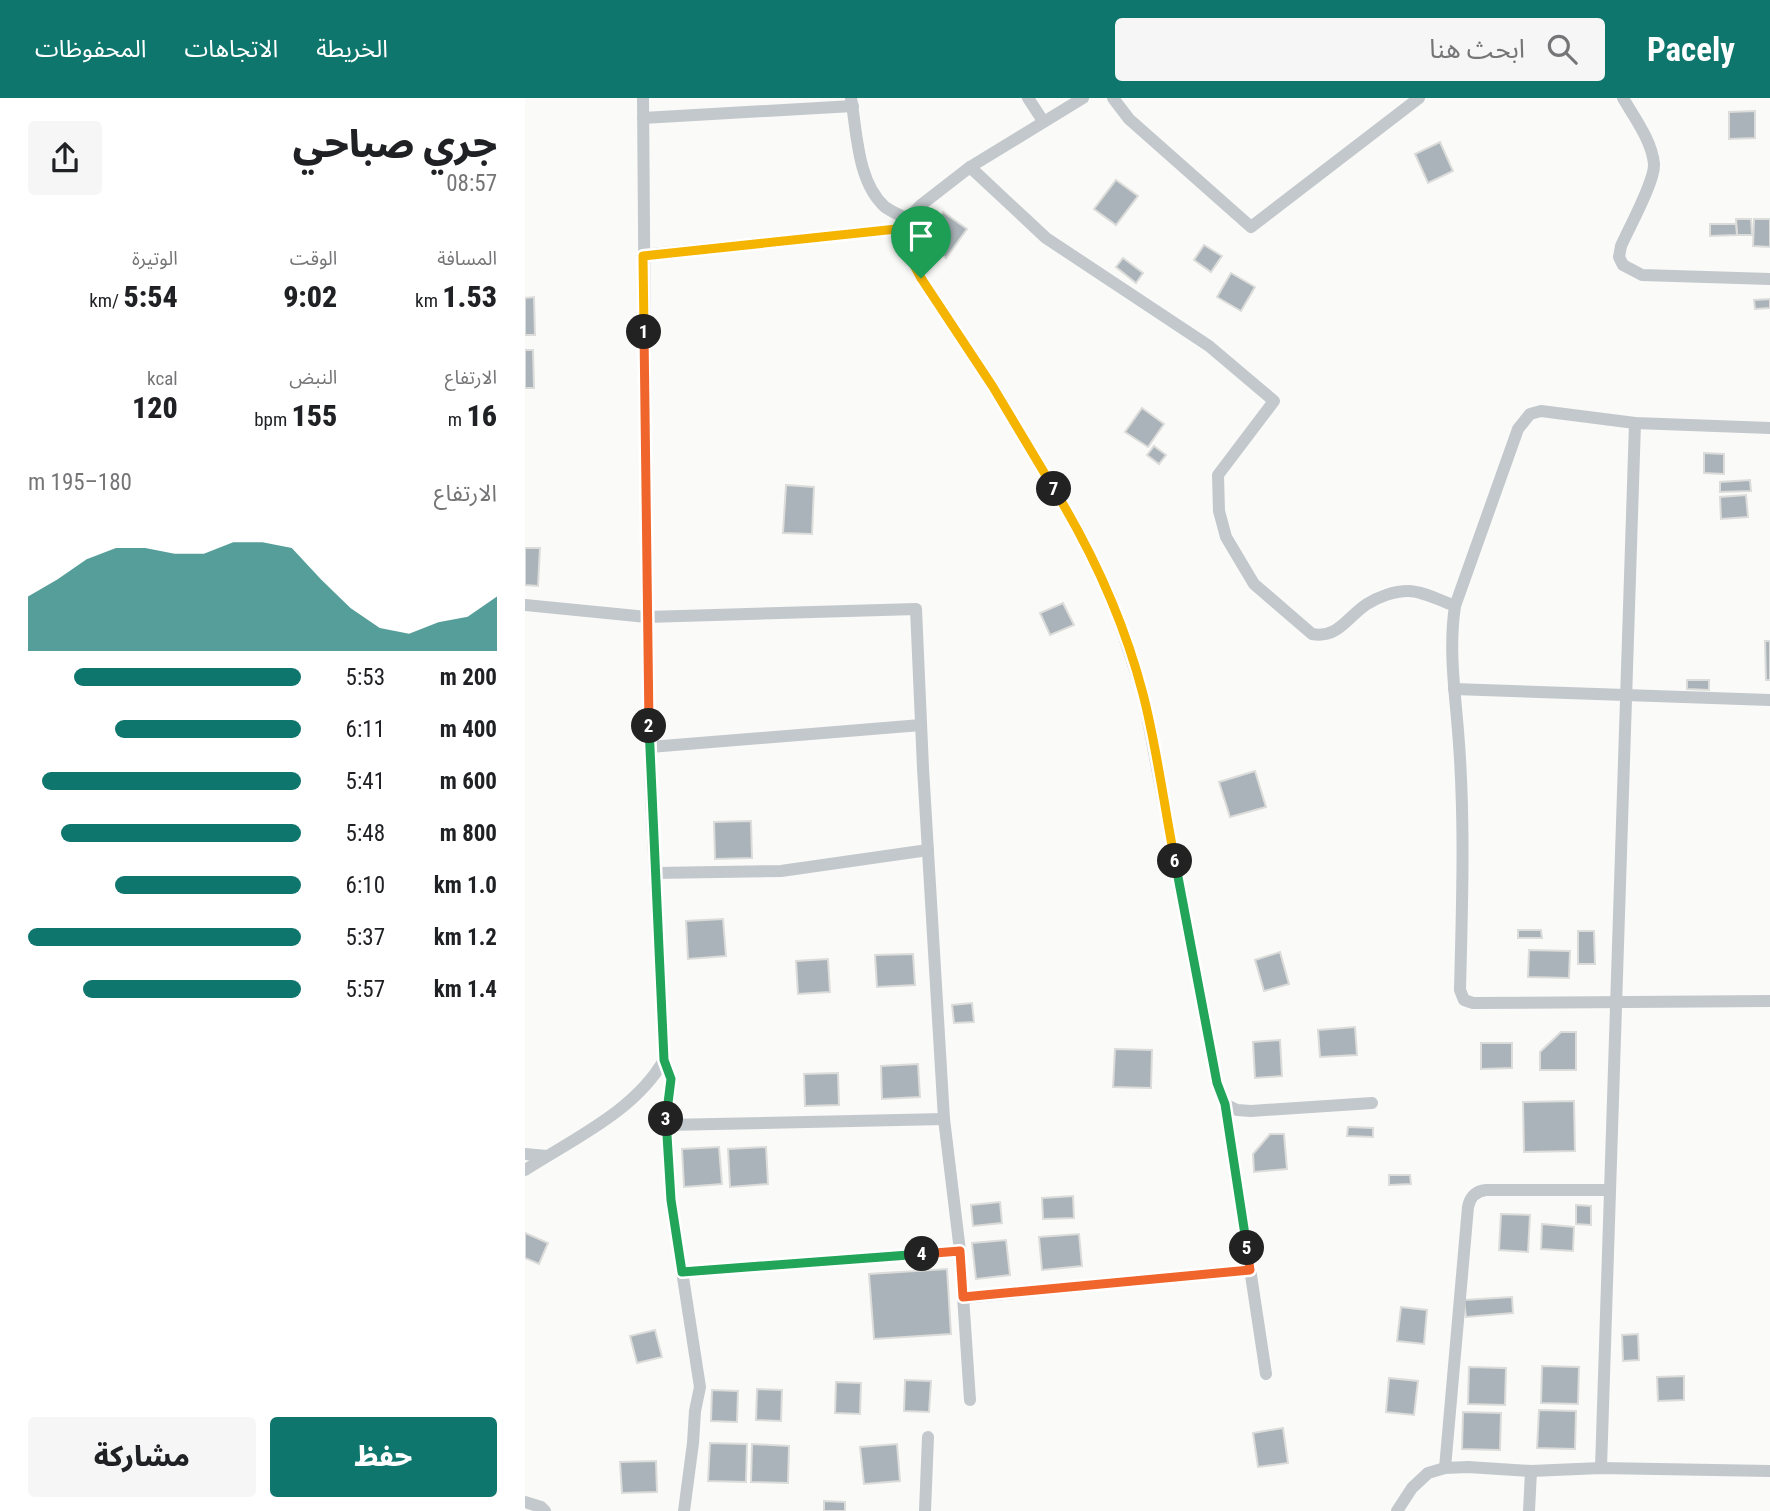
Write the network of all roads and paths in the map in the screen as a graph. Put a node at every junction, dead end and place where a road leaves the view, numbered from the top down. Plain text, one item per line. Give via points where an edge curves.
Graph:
1 (643, 98) edge
2 (1028, 98) edge
3 (1083, 98) edge
4 (1113, 98) edge
5 (1419, 98) edge
6 (1623, 98) edge
7 (852, 102) edge
8 (643, 118) junction
9 (1043, 121) junction
10 (970, 167) junction
11 (908, 224) junction
12 (643, 256) junction
13 (1770, 279) edge
14 (1635, 423) junction
15 (1770, 428) edge
16 (525, 605) edge
17 (1455, 606) junction
18 (647, 617) junction
19 (1454, 690) junction
20 (1627, 695) junction
21 (1770, 700) edge
22 (921, 725) junction
23 (650, 747) junction
24 (928, 850) junction
25 (655, 873) junction
26 (1770, 1001) edge
27 (1616, 1002) junction
28 (664, 1060) junction
29 (1372, 1103) dead end
30 (1225, 1104) junction
31 (944, 1119) junction
32 (666, 1125) junction
33 (525, 1154) edge
34 (547, 1156) junction
35 (525, 1170) edge
36 (1610, 1190) junction
37 (960, 1251) junction
38 (1250, 1270) junction
39 (682, 1272) junction
40 (963, 1297) junction
41 (1266, 1374) dead end
42 (970, 1400) dead end
43 (928, 1437) dead end
44 (1445, 1468) junction
45 (1601, 1468) junction
46 (1531, 1471) junction
47 (1770, 1471) edge
48 (525, 1503) edge
49 (545, 1511) edge
50 (684, 1511) edge
51 (925, 1511) edge
52 (1397, 1511) edge
53 (1529, 1511) edge

1 - 8 street
2 - 9 street
3 - 9 street
4 - 5 street via 1129,119 1251,227
6 - 13 street via 1654,164 1621,246 1623,265 1642,275
7 - 8 street
7 - 11 street via 862,166 872,191
8 - 12 street
9 - 10 street
10 - 11 street via 921,205
10 - 17 street via 1046,238 1209,345 1274,401 1219,475 1219,512 1226,537 1254,584 1320,636 1330,635 1386,595 1409,591
11 - 12 street
11 - 30 street via 907,252 921,278 1071,517 1111,597 1143,694 1217,1083
12 - 18 street
14 - 15 street
14 - 17 street via 1541,411 1524,420
14 - 20 street
16 - 18 street
17 - 19 street via 1451,632
18 - 22 street via 916,609
18 - 23 street
19 - 20 street
19 - 27 street via 1459,743 1462,997 1473,1003
20 - 21 street
20 - 27 street
22 - 23 street
22 - 24 street
23 - 25 street
24 - 25 street via 781,871
24 - 31 street
25 - 28 street
26 - 27 street
27 - 36 street
28 - 32 street via 671,1079
28 - 34 street via 646,1087
29 - 30 street via 1251,1111
30 - 38 street
31 - 32 street
31 - 37 street
32 - 39 street
33 - 34 street
34 - 35 street
36 - 44 street via 1486,1190 1470,1198
36 - 45 street
37 - 39 street
37 - 40 street
38 - 40 street
38 - 41 street
39 - 50 street via 700,1387
40 - 42 street
43 - 51 street
44 - 46 street
44 - 52 street via 1429,1473 1412,1488
45 - 46 street
45 - 47 street
46 - 53 street
48 - 49 street

